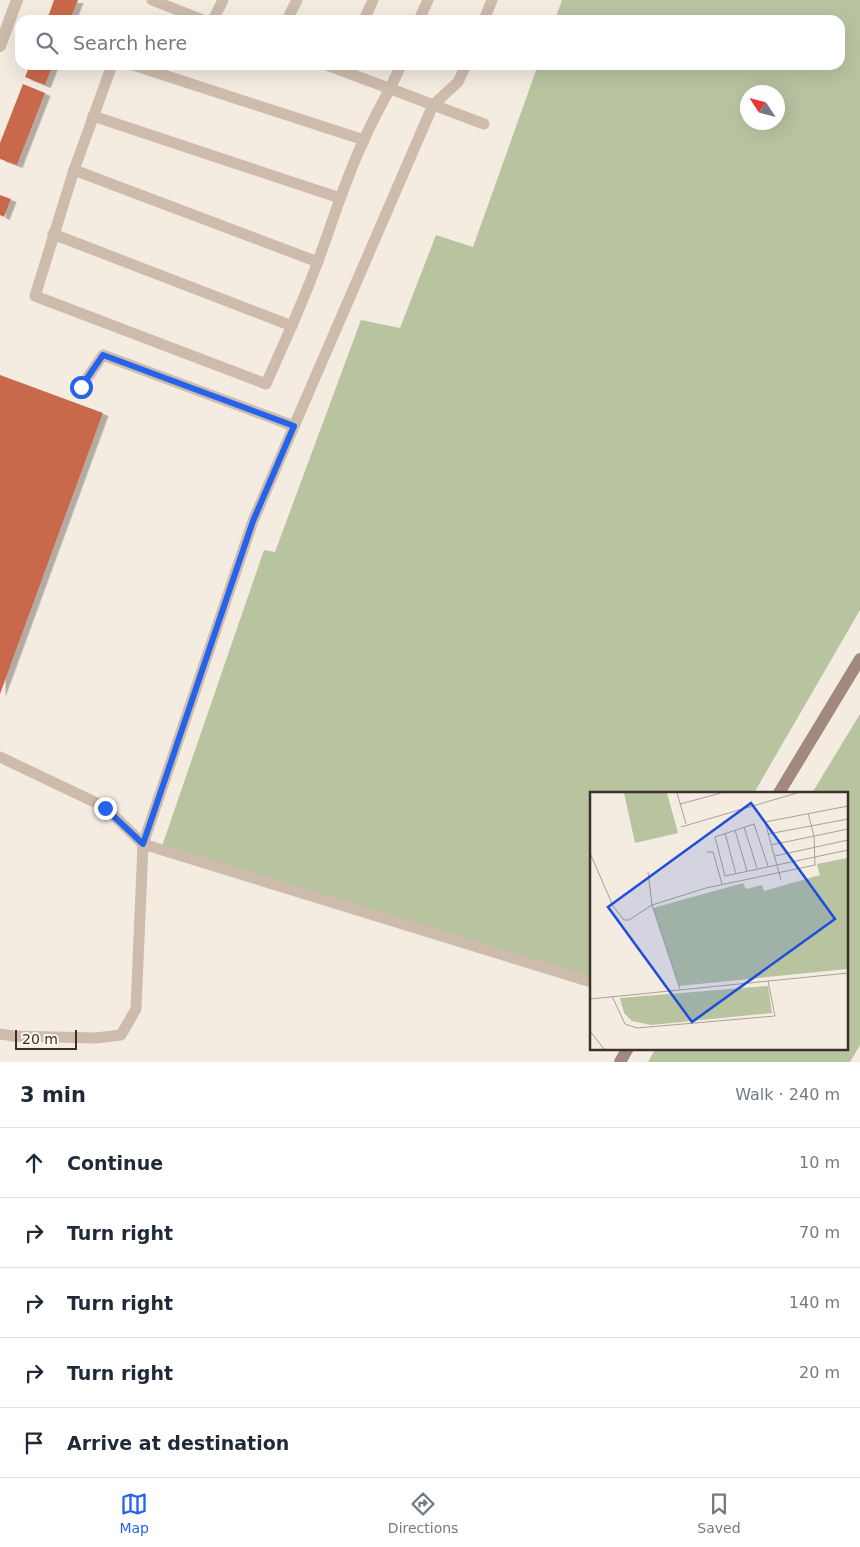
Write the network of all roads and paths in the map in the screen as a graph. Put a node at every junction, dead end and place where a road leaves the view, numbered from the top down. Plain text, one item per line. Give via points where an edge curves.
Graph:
1 (17, 0) edge
2 (152, 0) edge
3 (223, 0) edge
4 (296, 0) edge
5 (373, 0) edge
6 (428, 0) edge
7 (492, 0) edge
8 (190, 15) edge
9 (216, 15) edge
10 (289, 15) edge
11 (366, 15) edge
12 (422, 15) edge
13 (486, 15) edge
14 (0, 46) edge
15 (110, 70) edge
16 (147, 70) edge
17 (346, 70) edge
18 (399, 70) edge
19 (464, 70) edge
20 (391, 90) junction
21 (432, 104) junction
22 (93, 116) junction
23 (484, 124) dead end
24 (364, 140) junction
25 (74, 170) junction
26 (340, 198) junction
27 (53, 234) junction
28 (318, 262) junction
29 (292, 326) junction
30 (81, 387) dead end
31 (294, 426) junction
32 (860, 659) edge
33 (0, 757) edge
34 (780, 792) edge
35 (143, 844) junction
36 (590, 982) edge
37 (0, 1034) edge
38 (627, 1050) edge
39 (620, 1062) edge

1 - 14 street
2 - 8 lane
3 - 9 lane
4 - 10 lane
5 - 11 lane
6 - 12 lane
7 - 13 lane
15 - 22 lane
16 - 24 lane
17 - 20 lane
18 - 20 lane
19 - 21 lane via 458,82
20 - 21 lane
20 - 24 lane
21 - 23 lane
21 - 31 lane
22 - 25 lane
22 - 26 lane
24 - 26 lane
25 - 27 lane
25 - 28 lane
26 - 28 lane
27 - 29 lane
27 - 29 lane via 35,296 266,384
28 - 29 lane
30 - 31 lane via 103,355
31 - 35 lane via 253,521
32 - 34 street
33 - 35 lane via 105,808
35 - 36 lane
35 - 37 lane via 136,1009 121,1035 96,1038
38 - 39 street

